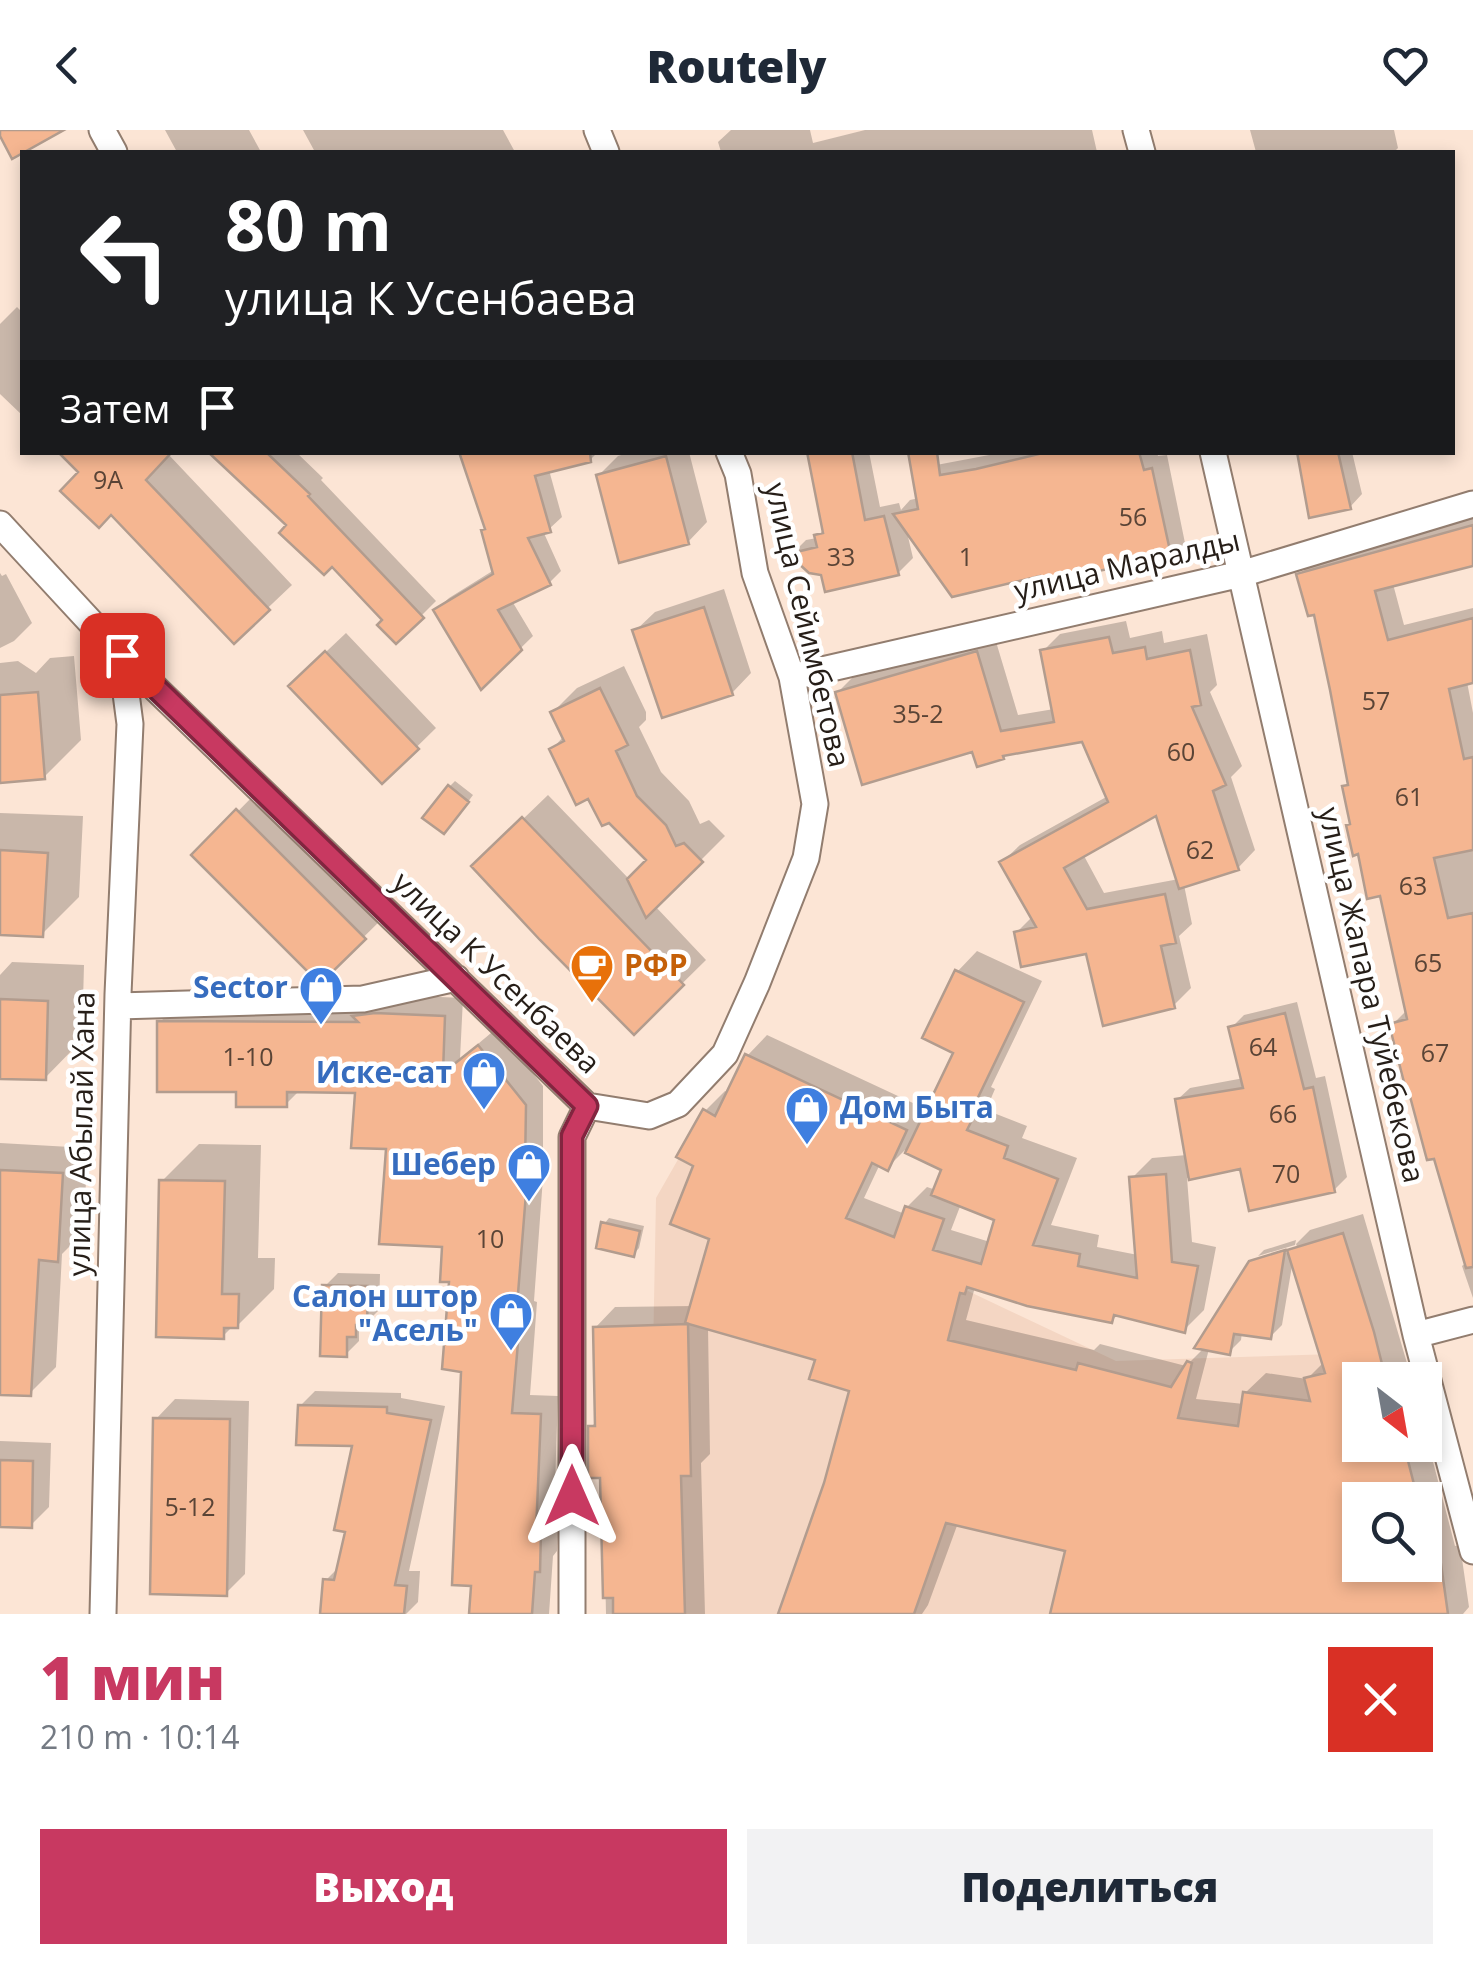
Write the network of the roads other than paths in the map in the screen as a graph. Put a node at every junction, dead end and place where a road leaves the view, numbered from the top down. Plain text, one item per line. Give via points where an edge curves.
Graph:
1 (730, 455) edge
2 (1214, 455) edge
3 (1473, 504) edge
4 (0, 524) edge
5 (1241, 574) junction
6 (122, 655) junction
7 (792, 677) junction
8 (456, 978) junction
9 (118, 1006) junction
10 (587, 1106) junction
11 (1473, 1320) edge
12 (1416, 1336) junction
13 (1473, 1551) edge
14 (104, 1614) edge
15 (572, 1614) edge

1 - 7 street, улица Сейимбетова via 754,573
2 - 5 street, улица Жапара Туйебекова
3 - 5 street, улица Маралды
4 - 6 street, улица К Усенбаева
5 - 7 street, улица Маралды
5 - 12 street, улица Жапара Туйебекова
6 - 8 street, улица К Усенбаева
6 - 9 street, улица Абылай Хана via 130,724
7 - 10 street, улица Сейимбетова via 815,804 806,858 725,1054 678,1104 648,1116
8 - 9 street via 363,1000
8 - 10 street, улица К Усенбаева
9 - 14 street, улица Абылай Хана
10 - 15 street, улица К Усенбаева via 572,1136
11 - 12 street
12 - 13 street, улица Жапара Туйебекова

